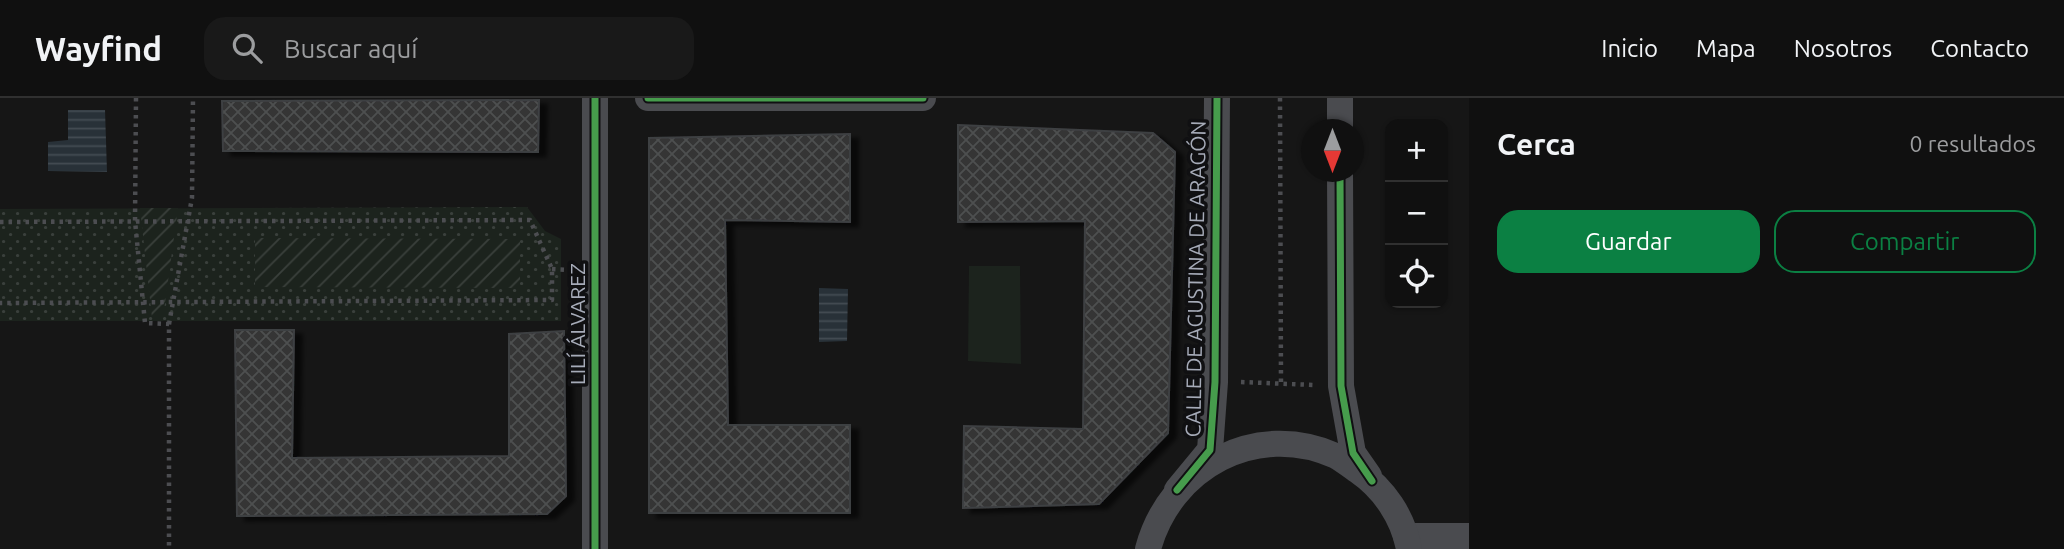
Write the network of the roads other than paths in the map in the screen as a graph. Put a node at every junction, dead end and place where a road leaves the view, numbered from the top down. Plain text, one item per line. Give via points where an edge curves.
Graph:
1 (595, 98) edge
2 (648, 98) edge
3 (923, 98) edge
4 (1217, 98) edge
5 (1340, 98) edge
6 (1340, 119) edge
7 (1340, 182) edge
8 (1372, 481) junction
9 (1177, 490) junction
10 (1469, 536) edge
11 (1151, 539) edge
12 (1408, 542) edge
13 (595, 549) edge
14 (1125, 549) edge

1 - 13 street, LILÍ ÁLVAREZ
2 - 3 street
4 - 9 street, CALLE DE AGUSTINA DE ARAGÓN via 1215,382 1210,450
5 - 6 street
7 - 8 street via 1342,386 1353,453
8 - 9 street via 1336,456 1294,444 1251,446 1210,462
8 - 12 street via 1392,506
9 - 11 street
10 - 12 street
11 - 14 street

